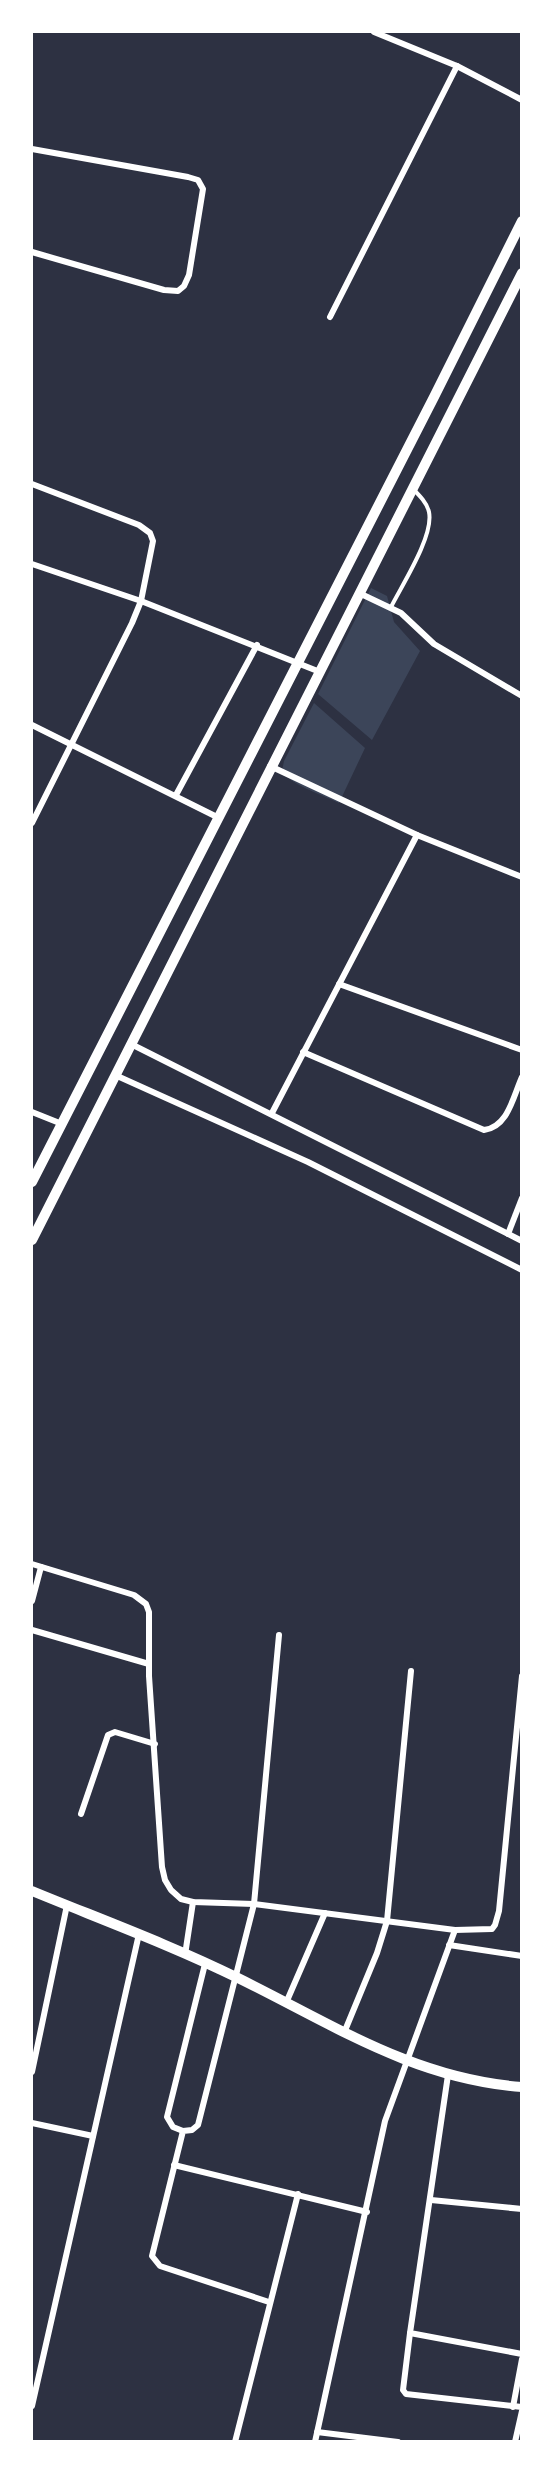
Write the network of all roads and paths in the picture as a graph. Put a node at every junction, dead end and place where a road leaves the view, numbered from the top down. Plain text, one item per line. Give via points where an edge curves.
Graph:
1 (374, 32) edge
2 (457, 66) junction
3 (522, 100) edge
4 (32, 149) edge
5 (522, 221) edge
6 (32, 252) edge
7 (522, 273) edge
8 (330, 317) dead end
9 (32, 484) edge
10 (413, 489) junction
11 (32, 564) edge
12 (359, 593) junction
13 (141, 601) junction
14 (391, 607) junction
15 (257, 645) junction
16 (297, 662) junction
17 (320, 672) junction
18 (522, 696) edge
19 (32, 725) edge
20 (71, 744) junction
21 (270, 766) junction
22 (176, 795) junction
23 (217, 817) junction
24 (32, 823) edge
25 (417, 835) junction
26 (522, 877) edge
27 (339, 984) junction
28 (130, 1043) junction
29 (522, 1050) edge
30 (303, 1052) junction
31 (115, 1074) junction
32 (522, 1077) edge
33 (32, 1112) edge
34 (272, 1113) junction
35 (62, 1124) junction
36 (32, 1182) edge
37 (522, 1198) edge
38 (508, 1234) junction
39 (32, 1240) edge
40 (522, 1241) edge
41 (522, 1270) edge
42 (32, 1564) edge
43 (41, 1567) junction
44 (32, 1601) edge
45 (32, 1630) edge
46 (279, 1635) dead end
47 (149, 1664) junction
48 (411, 1671) dead end
49 (522, 1676) edge
50 (155, 1744) junction
51 (81, 1814) dead end
52 (32, 1891) edge
53 (193, 1902) junction
54 (254, 1904) junction
55 (67, 1905) junction
56 (325, 1913) junction
57 (387, 1921) junction
58 (454, 1930) junction
59 (139, 1934) junction
60 (449, 1945) junction
61 (185, 1955) junction
62 (522, 1956) edge
63 (205, 1964) junction
64 (236, 1977) junction
65 (286, 2002) junction
66 (344, 2033) junction
67 (406, 2061) junction
68 (32, 2072) edge
69 (448, 2075) junction
70 (522, 2087) edge
71 (32, 2124) edge
72 (183, 2131) junction
73 (93, 2136) junction
74 (174, 2165) junction
75 (298, 2194) junction
76 (430, 2200) junction
77 (522, 2209) edge
78 (366, 2212) junction
79 (269, 2302) junction
80 (410, 2333) junction
81 (522, 2354) edge
82 (522, 2359) edge
83 (32, 2366) edge
84 (40, 2368) junction
85 (32, 2406) edge
86 (513, 2407) junction
87 (522, 2409) edge
88 (317, 2432) junction
89 (235, 2442) edge
90 (315, 2442) edge
91 (398, 2442) edge
92 (515, 2442) edge

1 - 2 street
2 - 3 street
2 - 8 street
4 - 6 street via 188,177 198,180 203,189 189,275 178,291
5 - 16 main road
7 - 10 main road
9 - 13 street via 139,525 150,533 153,551
10 - 12 main road
10 - 14 lane via 429,511 429,529
11 - 13 street
12 - 14 street
12 - 17 main road
13 - 15 street
13 - 20 street via 120,651
14 - 18 street via 434,644
15 - 16 street
15 - 22 street
16 - 17 street
16 - 23 main road
17 - 21 main road
19 - 20 street
20 - 22 street
20 - 24 street
21 - 25 street
21 - 28 main road
22 - 23 street
23 - 35 main road
25 - 26 street
25 - 27 street
27 - 29 street
27 - 30 street
28 - 31 main road
28 - 34 street
30 - 32 street via 484,1130 501,1123
30 - 34 street
31 - 39 main road
31 - 41 street via 308,1162
33 - 35 street
34 - 38 street
35 - 36 main road
37 - 38 street
38 - 40 street
42 - 43 street
43 - 44 street
43 - 47 street via 141,1598 149,1612
45 - 47 street
46 - 54 street
47 - 50 street
48 - 57 street
49 - 58 street via 498,1918 487,1931
50 - 51 street via 115,1732 108,1735
50 - 53 street via 165,1880 182,1899
52 - 55 main road
53 - 54 street
53 - 61 street
54 - 56 street
54 - 64 street
55 - 59 main road
55 - 68 street
56 - 57 street
56 - 65 street
57 - 58 street
57 - 66 street via 378,1953
58 - 60 street
59 - 61 main road
59 - 73 street
60 - 62 street
60 - 67 street
61 - 63 main road
63 - 64 main road
63 - 72 street via 167,2117 173,2127
64 - 65 main road
64 - 72 street via 198,2125
65 - 66 main road
66 - 67 main road
67 - 69 main road
67 - 78 street via 386,2121
69 - 70 main road
69 - 76 street
71 - 73 street
72 - 74 street
73 - 84 street
74 - 75 street
74 - 79 street via 153,2251 155,2263
75 - 78 street
75 - 79 street
76 - 77 street
76 - 80 street
78 - 88 street
79 - 89 street
80 - 81 street
80 - 86 street via 403,2390 406,2394
82 - 86 street
83 - 84 street
84 - 85 street
86 - 87 street
87 - 92 street
88 - 90 street
88 - 91 street

